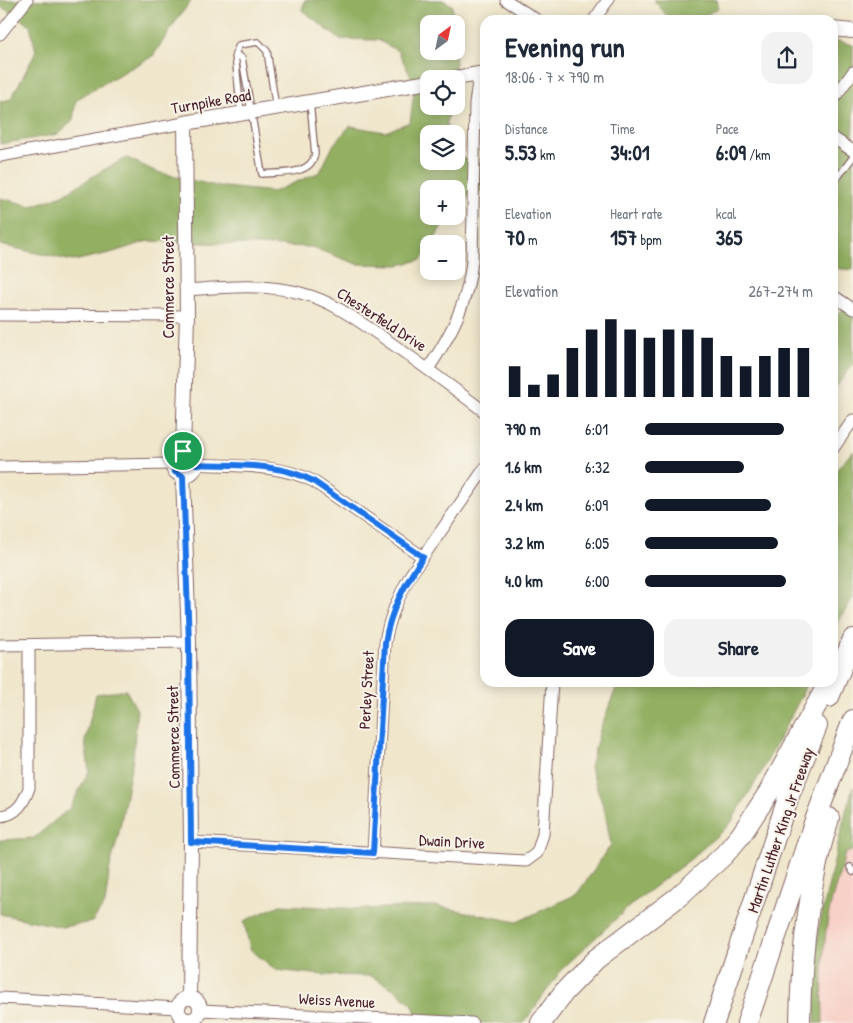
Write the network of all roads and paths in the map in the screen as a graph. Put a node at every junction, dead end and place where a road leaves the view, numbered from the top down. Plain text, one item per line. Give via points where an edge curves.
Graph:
1 (27, 0) edge
2 (506, 0) edge
3 (608, 0) edge
4 (529, 15) edge
5 (598, 15) edge
6 (2, 28) edge
7 (838, 29) edge
8 (853, 31) edge
9 (235, 54) junction
10 (853, 72) edge
11 (480, 74) edge
12 (465, 77) edge
13 (420, 84) edge
14 (480, 85) edge
15 (838, 93) edge
16 (310, 102) junction
17 (276, 108) junction
18 (246, 113) junction
19 (185, 123) junction
20 (838, 141) edge
21 (853, 151) edge
22 (0, 156) edge
23 (853, 157) edge
24 (838, 177) edge
25 (187, 290) junction
26 (838, 299) edge
27 (853, 309) edge
28 (0, 315) edge
29 (187, 316) junction
30 (428, 369) junction
31 (480, 408) edge
32 (853, 420) edge
33 (838, 441) edge
34 (183, 451) junction
35 (172, 464) junction
36 (196, 464) junction
37 (0, 467) edge
38 (480, 475) edge
39 (183, 476) junction
40 (423, 557) junction
41 (853, 638) edge
42 (189, 642) junction
43 (0, 645) edge
44 (30, 645) junction
45 (838, 665) edge
46 (838, 675) edge
47 (552, 687) edge
48 (826, 687) edge
49 (833, 687) edge
50 (853, 720) edge
51 (853, 742) edge
52 (0, 816) edge
53 (191, 842) junction
54 (373, 853) junction
55 (189, 997) junction
56 (0, 998) edge
57 (178, 1008) junction
58 (200, 1010) junction
59 (188, 1022) edge
60 (472, 1023) edge
61 (541, 1023) edge
62 (714, 1023) edge
63 (747, 1023) edge
64 (800, 1023) edge

1 - 6 street
2 - 4 street
3 - 5 street
7 - 8 street
9 - 17 lane via 239,45 258,42 267,51
9 - 18 lane
9 - 18 lane via 242,58
10 - 15 street
11 - 12 street
13 - 16 street, Turnpike Road
14 - 30 street via 475,104 470,281 460,313
16 - 17 street, Turnpike Road
16 - 18 lane via 315,154 314,161 304,169 262,174
17 - 18 street, Turnpike Road
18 - 19 street, Turnpike Road
19 - 22 street, Turnpike Road
19 - 25 street, Commerce Street
20 - 21 street
23 - 24 lane
25 - 29 street, Commerce Street
25 - 30 street, Chesterfield Drive via 264,288 310,296 341,309
26 - 27 street
28 - 29 street
29 - 34 street, Commerce Street
30 - 31 street, Chesterfield Drive
32 - 33 street
34 - 35 street via 176,454
34 - 36 street via 193,456
35 - 37 street
35 - 39 street via 175,472
36 - 39 street via 191,473
36 - 40 street via 275,468 301,475
38 - 40 street, Perley Street
39 - 42 street, Commerce Street
40 - 54 street, Perley Street via 401,591 385,643
41 - 45 highway
41 - 46 highway, Martin Luther King Jr Freeway
42 - 44 street
42 - 53 street, Commerce Street
43 - 44 street
44 - 52 street via 29,788 21,806
47 - 54 street, Dwain Drive via 543,834 537,853 526,861
48 - 61 highway via 769,792 741,835 678,897 596,959 564,992
49 - 62 highway, Martin Luther King Jr Freeway via 788,798
50 - 63 highway, Martin Luther King Jr Freeway via 812,826
51 - 64 highway via 826,827 812,888 802,954
53 - 54 street, Dwain Drive
53 - 55 street, Commerce Street
55 - 57 street via 181,1000
55 - 58 street via 198,1002
56 - 57 street
57 - 59 street via 180,1016
58 - 59 street via 195,1019
58 - 60 street, Weiss Avenue

